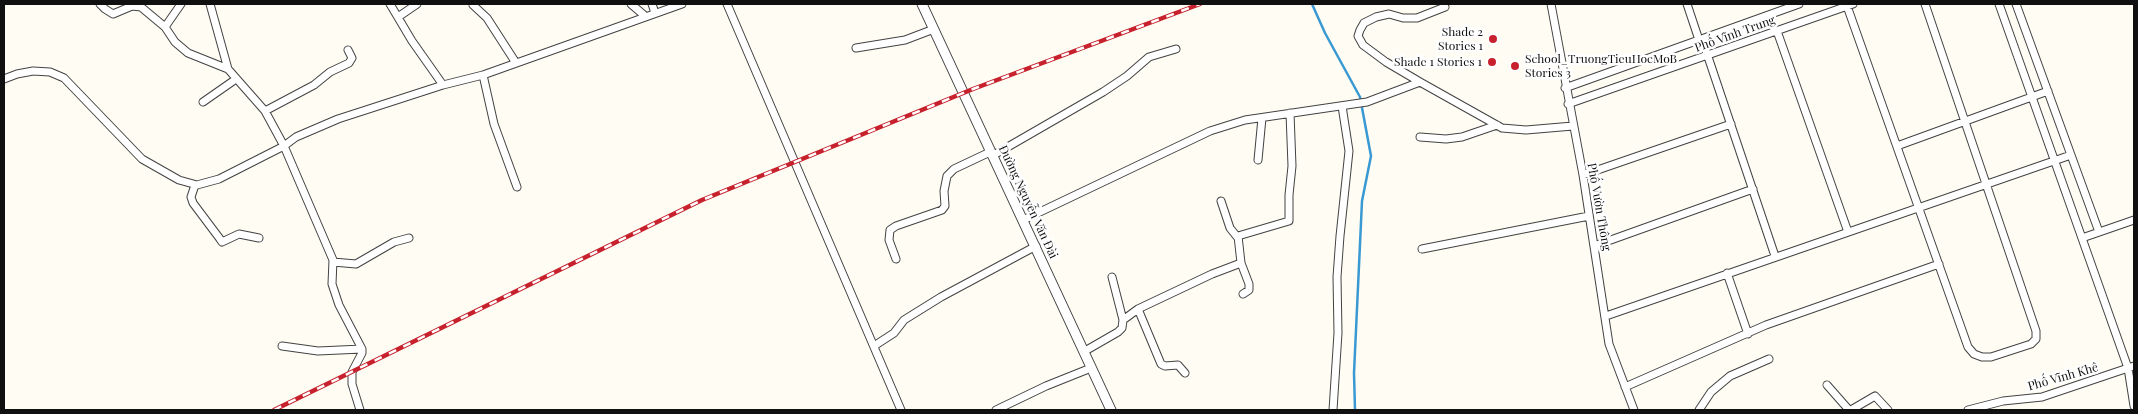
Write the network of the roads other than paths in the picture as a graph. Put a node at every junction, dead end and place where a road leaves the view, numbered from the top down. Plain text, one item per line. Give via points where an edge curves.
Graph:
1 (100, 4) edge
2 (181, 4) edge
3 (210, 4) edge
4 (390, 4) edge
5 (417, 4) edge
6 (631, 4) edge
7 (652, 4) edge
8 (682, 4) edge
9 (728, 4) edge
10 (923, 4) edge
11 (1551, 4) edge
12 (1688, 4) edge
13 (1799, 4) edge
14 (1925, 4) edge
15 (1998, 4) edge
16 (2016, 4) edge
17 (473, 5) dead end
18 (1850, 5) edge
19 (1445, 7) dead end
20 (655, 13) junction
21 (645, 16) junction
22 (398, 17) junction
23 (165, 27) junction
24 (934, 29) junction
25 (1777, 31) junction
26 (1701, 39) junction
27 (856, 48) dead end
28 (1176, 49) dead end
29 (348, 50) dead end
30 (1708, 56) junction
31 (516, 63) junction
32 (228, 69) junction
33 (483, 75) junction
34 (4, 79) edge
35 (236, 79) junction
36 (1420, 82) junction
37 (442, 85) junction
38 (1565, 88) junction
39 (2048, 91) junction
40 (2032, 97) junction
41 (203, 102) dead end
42 (1568, 104) junction
43 (1342, 106) junction
44 (265, 112) junction
45 (1290, 113) junction
46 (1262, 118) junction
47 (1965, 121) junction
48 (1731, 124) junction
49 (1497, 125) junction
50 (1573, 126) junction
51 (1420, 137) dead end
52 (284, 146) junction
53 (1897, 146) junction
54 (991, 154) junction
55 (2071, 155) junction
56 (1258, 160) dead end
57 (2055, 161) junction
58 (1583, 175) junction
59 (1987, 184) junction
60 (195, 185) junction
61 (517, 187) dead end
62 (1753, 189) junction
63 (1222, 201) dead end
64 (1919, 207) junction
65 (1589, 216) junction
66 (1023, 220) junction
67 (2134, 220) edge
68 (1848, 232) junction
69 (2099, 232) junction
70 (259, 238) dead end
71 (409, 238) dead end
72 (1238, 238) junction
73 (2082, 238) junction
74 (1036, 246) junction
75 (1594, 246) junction
76 (1422, 249) dead end
77 (1775, 256) junction
78 (896, 259) dead end
79 (333, 262) junction
80 (1241, 263) junction
81 (1938, 264) junction
82 (1727, 273) junction
83 (1112, 277) dead end
84 (1243, 294) dead end
85 (1138, 309) junction
86 (1606, 316) junction
87 (1123, 320) junction
88 (1748, 334) junction
89 (282, 346) dead end
90 (874, 346) junction
91 (362, 348) junction
92 (1085, 352) junction
93 (1769, 359) dead end
94 (2131, 367) edge
95 (1091, 368) junction
96 (1185, 372) dead end
97 (1827, 385) dead end
98 (1625, 387) junction
99 (2134, 406) edge
100 (360, 410) edge
101 (900, 410) edge
102 (996, 410) edge
103 (1111, 410) edge
104 (1333, 410) edge
105 (1634, 410) edge
106 (1699, 410) edge
107 (1850, 410) edge
108 (1888, 410) edge
109 (1968, 410) edge

1 - 23 street via 113,14 132,6 141,7
2 - 23 street
3 - 32 street
4 - 22 street
5 - 22 street
6 - 21 street
7 - 20 street
8 - 20 street
9 - 90 street
10 - 24 street, Đường Nguyễn Văn Đài
11 - 38 street, Phố Vườn Thông
12 - 26 street
13 - 26 street, Phố Vĩnh Trung
14 - 47 street
15 - 40 street
16 - 39 street
17 - 31 street via 487,18
18 - 25 street, Phố Vĩnh Trung
18 - 53 street
19 - 36 street via 1417,18 1389,14 1376,18 1364,23 1358,36 1363,45
20 - 21 street
21 - 31 street
22 - 37 street
23 - 32 street via 188,54
24 - 27 street via 905,40
24 - 54 street, Đường Nguyễn Văn Đài
25 - 30 street, Phố Vĩnh Trung
25 - 68 street
26 - 30 street
26 - 38 street, Phố Vĩnh Trung
28 - 54 street via 1149,57 1103,92
29 - 44 street via 352,58 349,63
30 - 42 street, Phố Vĩnh Trung
30 - 48 street
31 - 33 street
32 - 35 street
33 - 37 street
33 - 61 street via 494,124
34 - 60 street via 33,71 50,72 64,78 142,159 179,180
35 - 41 street
35 - 44 street
36 - 43 street via 1367,102
36 - 49 street
37 - 52 street via 338,119 296,137
38 - 42 street, Phố Vườn Thông
39 - 40 street
39 - 55 street
40 - 47 street
40 - 57 street
42 - 50 street, Phố Vườn Thông
43 - 45 street
43 - 104 street via 1350,151 1337,277 1338,333
44 - 52 street
45 - 46 street
45 - 72 street via 1289,221 1242,234
46 - 56 street
46 - 66 street via 1210,131
47 - 53 street
47 - 59 street
48 - 58 street
48 - 62 street
49 - 50 street via 1526,130
49 - 51 street via 1462,137
50 - 58 street, Phố Vườn Thông
52 - 60 street via 208,183
52 - 79 street
53 - 64 street
54 - 66 street, Đường Nguyễn Văn Đài
54 - 78 street via 947,176 942,210 890,230 889,240
55 - 57 street
55 - 69 street
57 - 59 street
57 - 73 street
58 - 65 street, Phố Vườn Thông
59 - 64 street
59 - 81 street via 2036,339 2031,344 1991,357 1974,354 1968,347
60 - 70 street via 191,197 193,203 222,242 239,234
62 - 75 street
62 - 77 street
63 - 72 street via 1230,228
64 - 68 street
64 - 81 street
65 - 75 street, Phố Vườn Thông
65 - 76 street
66 - 74 street, Đường Nguyễn Văn Đài
67 - 69 street
68 - 77 street
69 - 73 street
71 - 79 street via 394,242 356,264
72 - 80 street
73 - 94 street
74 - 90 street via 941,297 904,320 894,333
74 - 92 street, Đường Nguyễn Văn Đài
75 - 86 street, Phố Vườn Thông
77 - 82 street
79 - 91 street via 332,284 339,305
80 - 84 street via 1250,290
80 - 85 street
81 - 88 street
82 - 86 street
82 - 88 street
83 - 87 street
85 - 87 street
85 - 96 street via 1161,364 1178,365
86 - 98 street, Phố Vườn Thông via 1609,344
87 - 92 street via 1118,332
88 - 98 street
89 - 91 street via 318,351
90 - 101 street
91 - 100 street via 352,372
92 - 95 street, Đường Nguyễn Văn Đài
93 - 106 street via 1730,376 1712,392
94 - 99 street
94 - 109 street, Phố Vĩnh Khê via 2042,397 2003,401
95 - 102 street
95 - 103 street, Đường Nguyễn Văn Đài
97 - 107 street
98 - 105 street, Phố Vườn Thông
107 - 108 street via 1875,396

